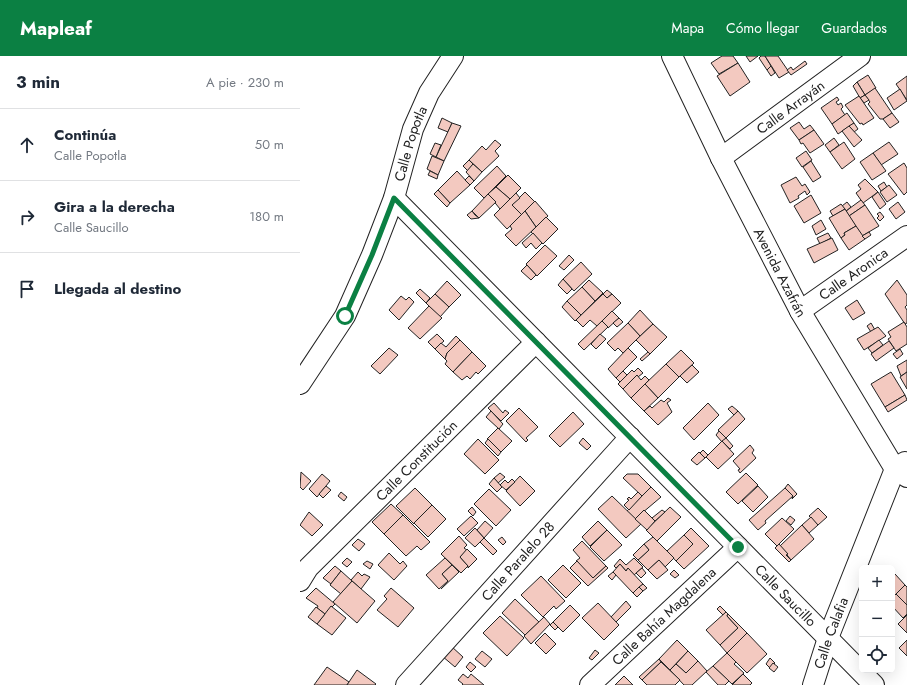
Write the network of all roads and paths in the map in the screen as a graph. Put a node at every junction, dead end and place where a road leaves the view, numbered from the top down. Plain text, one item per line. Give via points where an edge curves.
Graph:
1 (453, 56) edge
2 (672, 56) edge
3 (860, 56) edge
4 (721, 158) junction
5 (394, 198) junction
6 (907, 236) edge
7 (800, 311) junction
8 (536, 342) junction
9 (300, 384) edge
10 (630, 437) junction
11 (903, 469) edge
12 (738, 547) junction
13 (300, 581) edge
14 (828, 638) junction
15 (406, 685) edge
16 (590, 685) edge
17 (813, 685) edge
18 (874, 685) edge

1 - 5 street, Calle Popotla via 429,93 413,129
2 - 4 street, Avenida Azafrán
3 - 4 street, Calle Arrayán
4 - 7 street, Avenida Azafrán
5 - 8 street, Calle Saucillo
5 - 9 street, Calle Popotla via 345,316
6 - 7 street, Calle Aronica
7 - 11 street, Avenida Azafrán
8 - 10 street, Calle Saucillo
8 - 13 street, Calle Constitución via 314,563
10 - 12 street, Calle Saucillo
10 - 15 street, Calle Paralelo 28
11 - 14 street, Calle Calafia
12 - 14 street, Calle Saucillo
12 - 16 street, Calle Bahía Magdalena
14 - 17 street, Calle Calafia
14 - 18 street, Calle Saucillo

